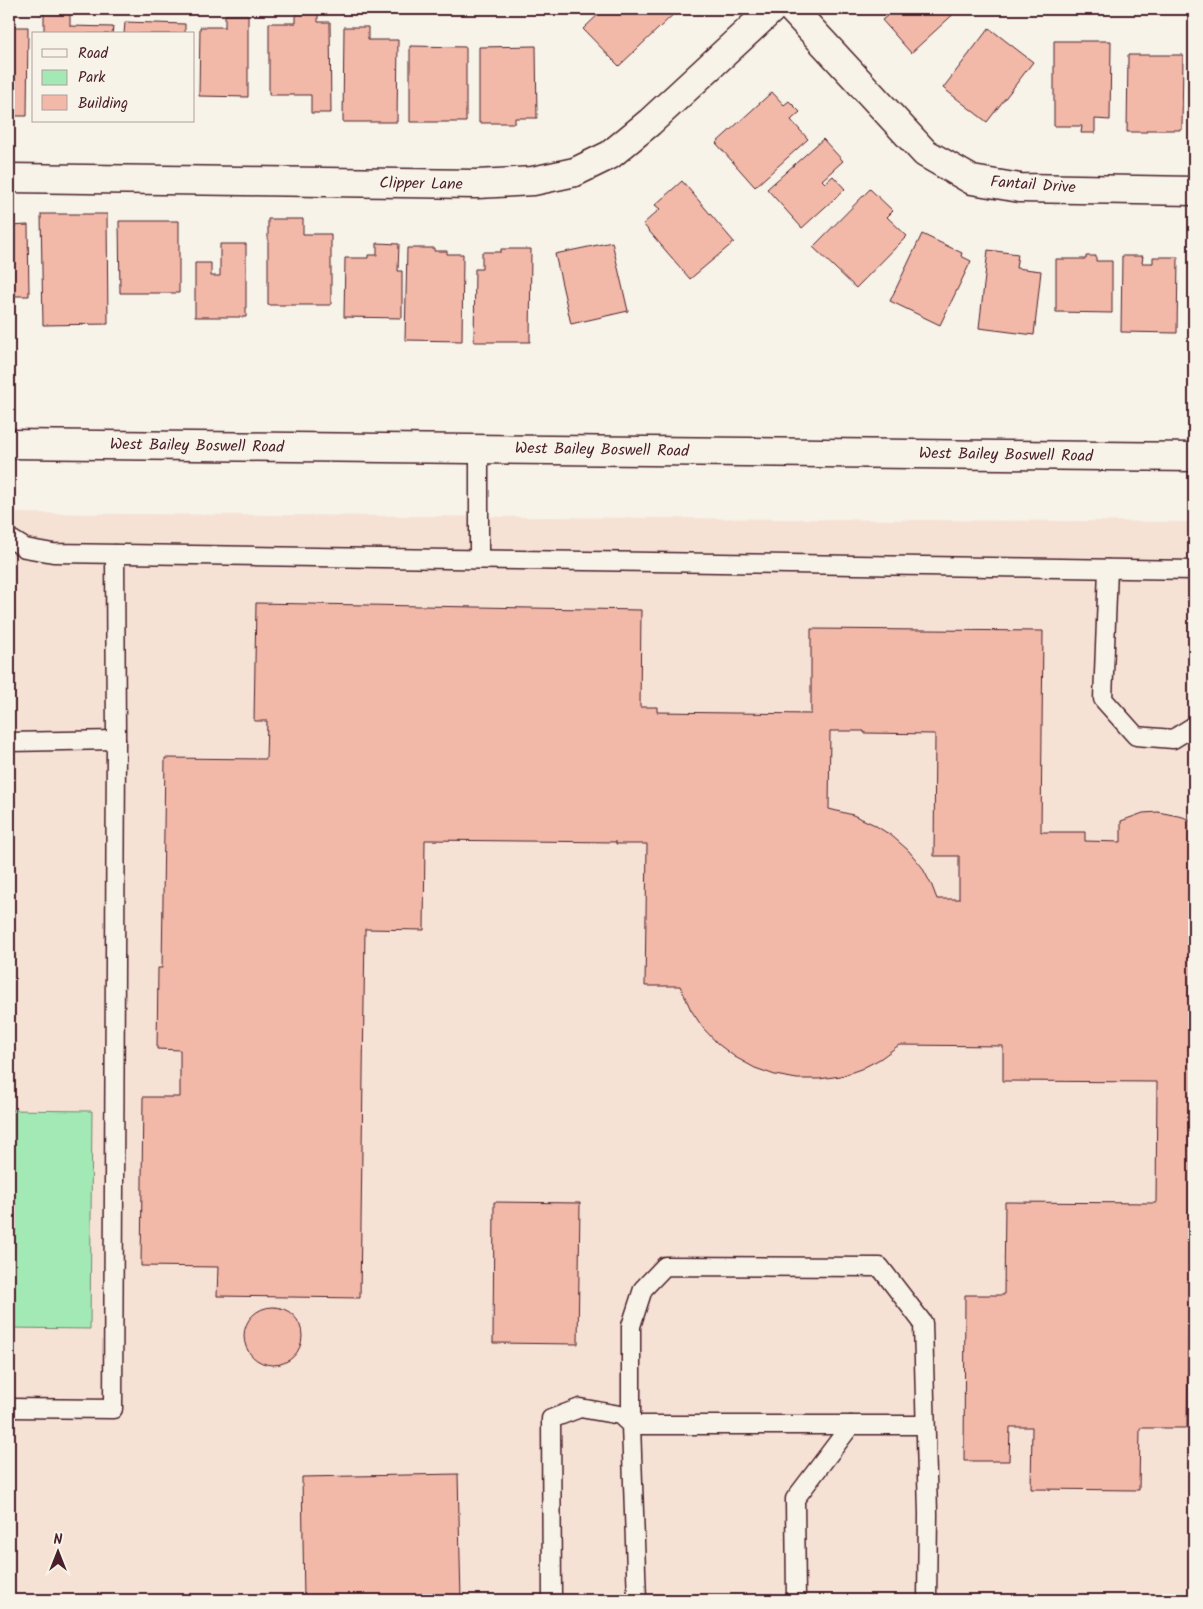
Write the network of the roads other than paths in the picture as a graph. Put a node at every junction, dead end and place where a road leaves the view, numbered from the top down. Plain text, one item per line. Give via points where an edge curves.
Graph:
1 (772, 9) edge
2 (792, 9) edge
3 (9, 178) edge
4 (1194, 191) edge
5 (9, 444) edge
6 (479, 449) junction
7 (1194, 457) edge
8 (9, 538) edge
9 (115, 554) junction
10 (479, 559) junction
11 (1108, 569) junction
12 (1194, 570) edge
13 (1194, 726) edge
14 (116, 740) junction
15 (9, 742) edge
16 (9, 1408) edge
17 (631, 1425) junction
18 (851, 1425) junction
19 (925, 1425) junction
20 (552, 1600) edge
21 (637, 1600) edge
22 (796, 1600) edge
23 (927, 1600) edge

1 - 3 street, Clipper Lane via 650,122 610,155 575,172 533,181 477,184
2 - 4 street, Fantail Drive via 925,153 972,180 1020,188
5 - 6 street, West Bailey Boswell Road
6 - 7 street, West Bailey Boswell Road
6 - 10 lane
8 - 9 lane via 25,548 54,553
9 - 10 lane
9 - 14 lane
10 - 11 lane
11 - 12 lane
11 - 13 lane via 1103,699 1136,736 1172,740
14 - 15 lane
14 - 16 lane via 113,1408
17 - 18 lane
17 - 19 lane via 631,1326 643,1289 665,1266 880,1267 923,1323
17 - 20 lane via 620,1415 580,1408 551,1419
17 - 21 lane
18 - 19 lane
18 - 22 lane via 795,1499
19 - 23 lane

